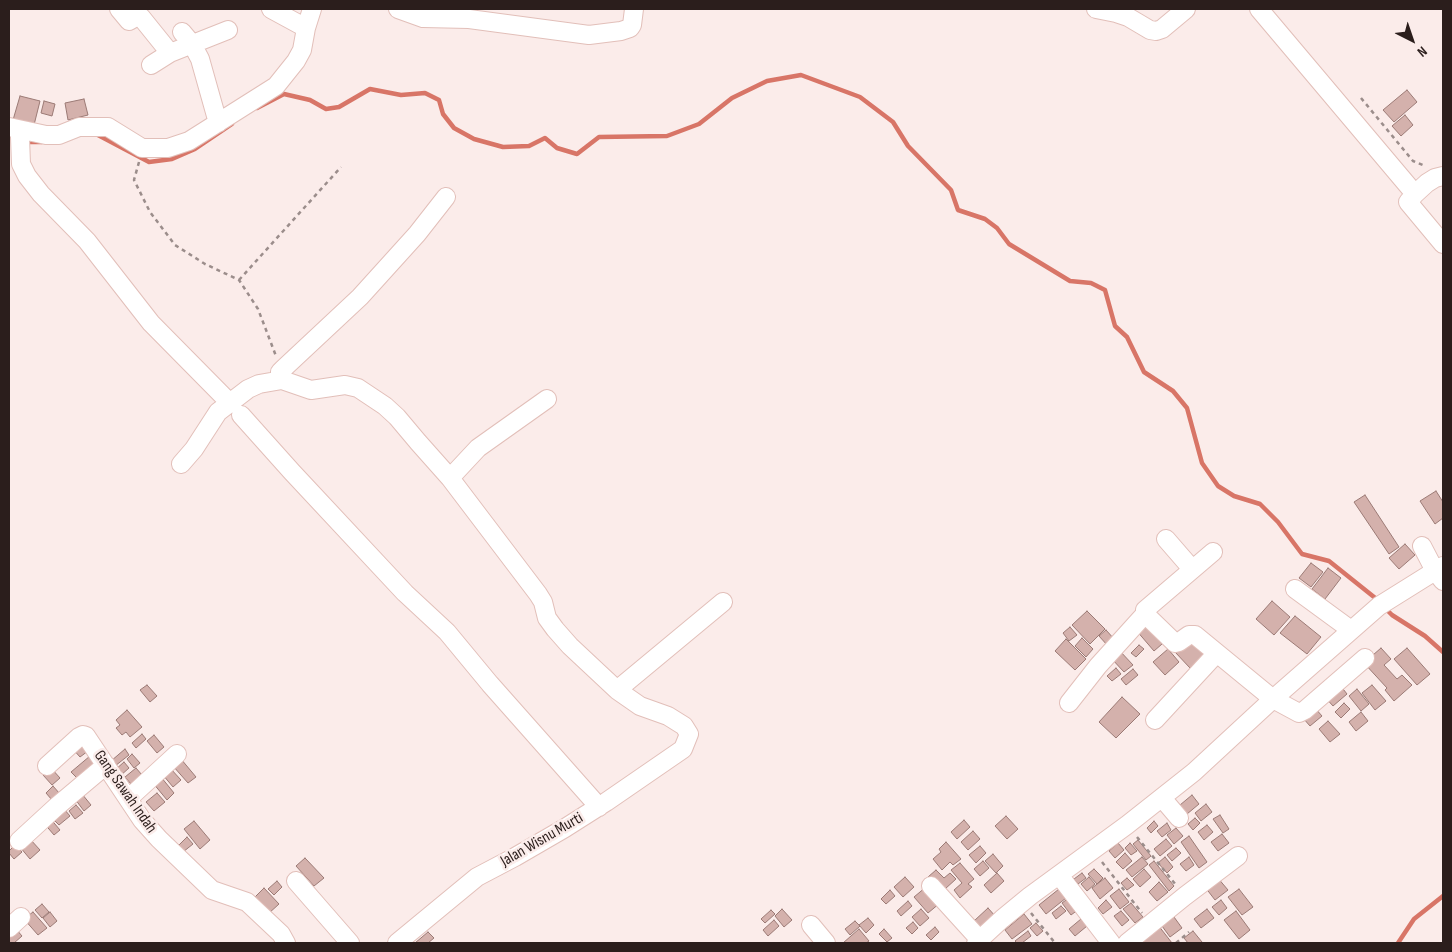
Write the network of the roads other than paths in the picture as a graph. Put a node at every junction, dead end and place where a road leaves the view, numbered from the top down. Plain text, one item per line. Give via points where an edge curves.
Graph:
1 (119, 9) edge
2 (271, 9) edge
3 (312, 9) edge
4 (398, 9) edge
5 (634, 9) edge
6 (1096, 9) edge
7 (1186, 9) edge
8 (1259, 9) edge
9 (306, 28) junction
10 (228, 30) dead end
11 (187, 38) junction
12 (170, 53) junction
13 (151, 65) dead end
14 (218, 123) junction
15 (18, 134) edge
16 (1439, 177) edge
17 (1415, 194) junction
18 (446, 197) dead end
19 (1443, 244) edge
20 (281, 376) junction
21 (547, 399) dead end
22 (235, 408) junction
23 (181, 464) dead end
24 (450, 478) junction
25 (1166, 539) dead end
26 (1422, 546) dead end
27 (1213, 552) dead end
28 (1192, 569) junction
29 (1441, 572) edge
30 (1295, 589) dead end
31 (723, 602) dead end
32 (1145, 614) junction
33 (1351, 630) junction
34 (1216, 654) junction
35 (1365, 658) dead end
36 (617, 690) junction
37 (1273, 699) junction
38 (1069, 703) dead end
39 (1155, 720) dead end
40 (177, 754) dead end
41 (106, 765) junction
42 (47, 766) dead end
43 (1162, 798) junction
44 (128, 799) junction
45 (599, 806) junction
46 (1178, 818) dead end
47 (19, 841) dead end
48 (1238, 856) dead end
49 (1059, 875) junction
50 (296, 881) dead end
51 (931, 886) dead end
52 (810, 925) dead end
53 (978, 942) edge
54 (286, 943) edge
55 (350, 943) edge
56 (397, 943) edge
57 (826, 943) edge
58 (1111, 943) edge
59 (1127, 943) edge

1 - 12 street via 129,21 141,17
2 - 9 street
3 - 9 street
4 - 5 street via 423,18 469,20 589,35 630,28
6 - 7 street via 1128,17 1156,31
8 - 17 street
9 - 14 street via 302,50 276,86
10 - 11 street
11 - 12 street
11 - 14 street via 205,74
12 - 13 street
14 - 15 street via 189,141 155,149 142,148 108,127 79,126 59,135
15 - 22 street via 22,166 41,194 87,241 151,323
16 - 17 street
17 - 19 street via 1409,204
18 - 20 street via 372,284
20 - 22 street via 248,389
20 - 24 street via 311,390 345,385 358,388 397,417
21 - 24 street via 478,448
22 - 23 street via 218,412
22 - 45 street via 405,593 447,632
24 - 36 street via 538,594 554,629
25 - 28 street
26 - 29 street
27 - 28 street
28 - 32 street via 1145,610
29 - 33 street via 1394,596
30 - 33 street
31 - 36 street
32 - 34 street via 1175,642 1193,634
32 - 38 street
33 - 37 street
34 - 37 street
34 - 39 street
35 - 37 street via 1299,713
36 - 45 street, Jalan Wisnu Murti via 640,706 674,718 689,734 680,752
37 - 43 street
40 - 44 street
41 - 42 street, Gang Sawah Indah via 86,736 82,736
41 - 44 street, Gang Sawah Indah
41 - 47 street
43 - 46 street
43 - 49 street
44 - 54 street, Gang Sawah Indah via 159,839 210,888 244,900 281,934
45 - 56 street, Jalan Wisnu Murti via 478,877
48 - 59 street
49 - 53 street via 1022,902
49 - 58 street
50 - 55 street
51 - 53 street
52 - 57 street

